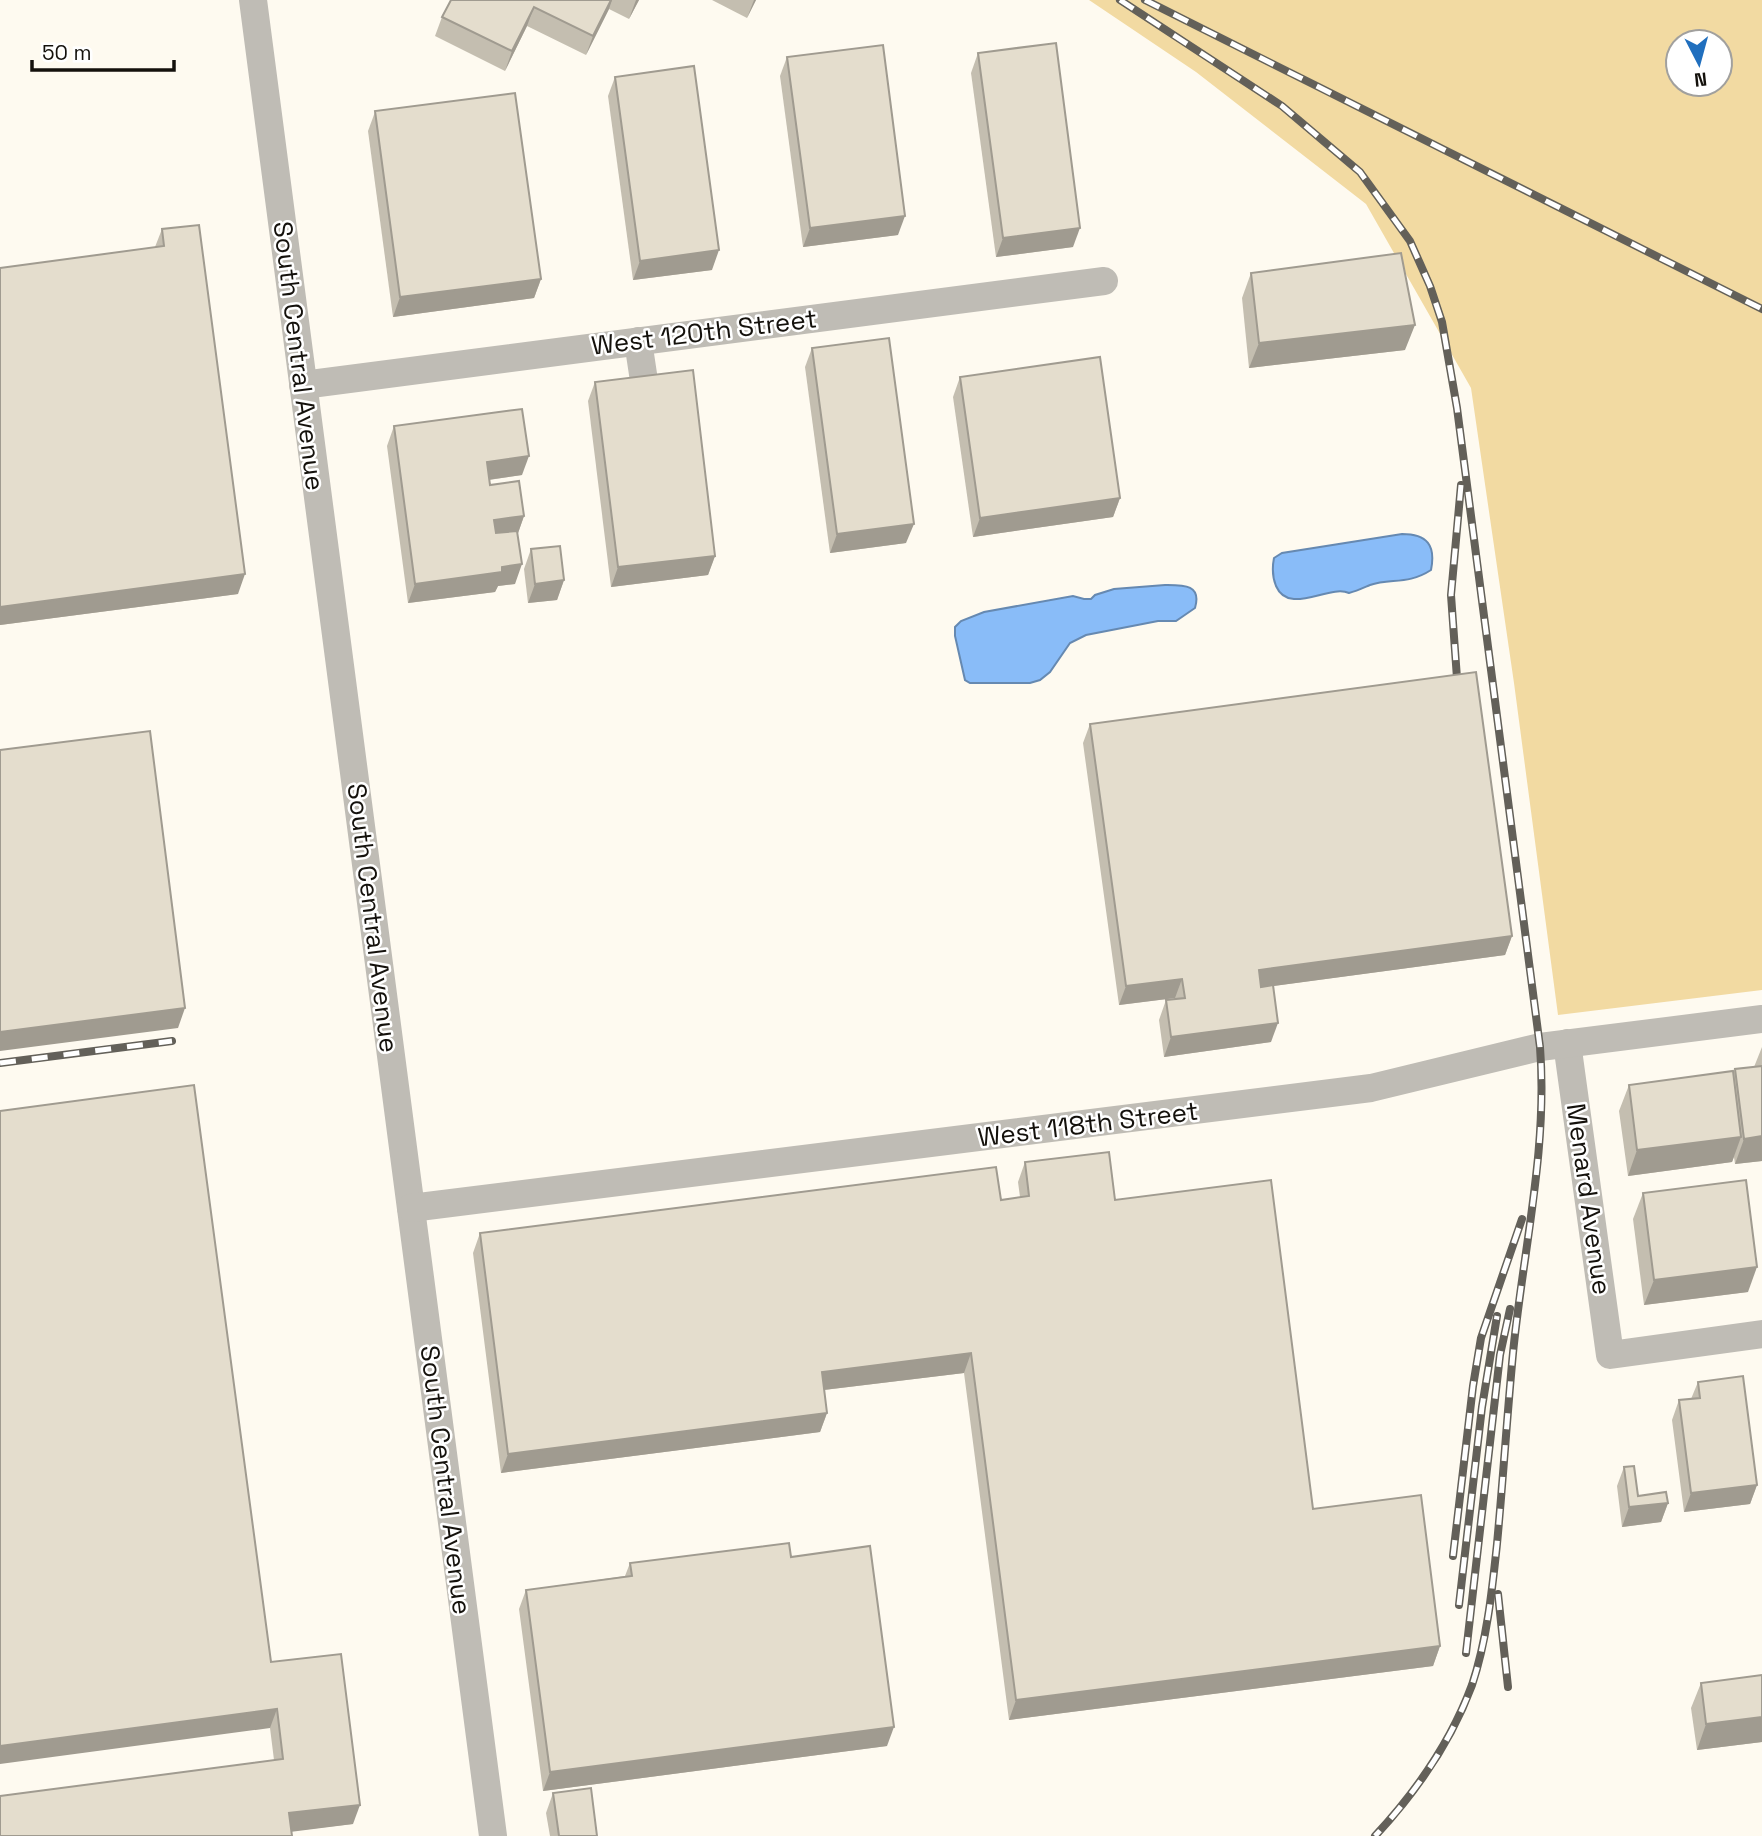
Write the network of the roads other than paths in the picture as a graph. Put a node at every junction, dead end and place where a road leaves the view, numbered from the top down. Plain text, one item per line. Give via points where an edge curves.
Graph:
1 (253, 0) edge
2 (1104, 281) dead end
3 (638, 341) junction
4 (303, 385) junction
5 (646, 394) edge
6 (1762, 1019) edge
7 (1567, 1043) junction
8 (411, 1208) junction
9 (1762, 1334) edge
10 (493, 1836) edge

1 - 4 street, South Central Avenue
2 - 3 street, West 120th Street
3 - 4 street, West 120th Street
3 - 5 street
4 - 8 street, South Central Avenue
6 - 7 street, West 118th Street
7 - 8 street, West 118th Street via 1371,1088
7 - 9 street, Menard Avenue via 1611,1355
8 - 10 street, South Central Avenue

